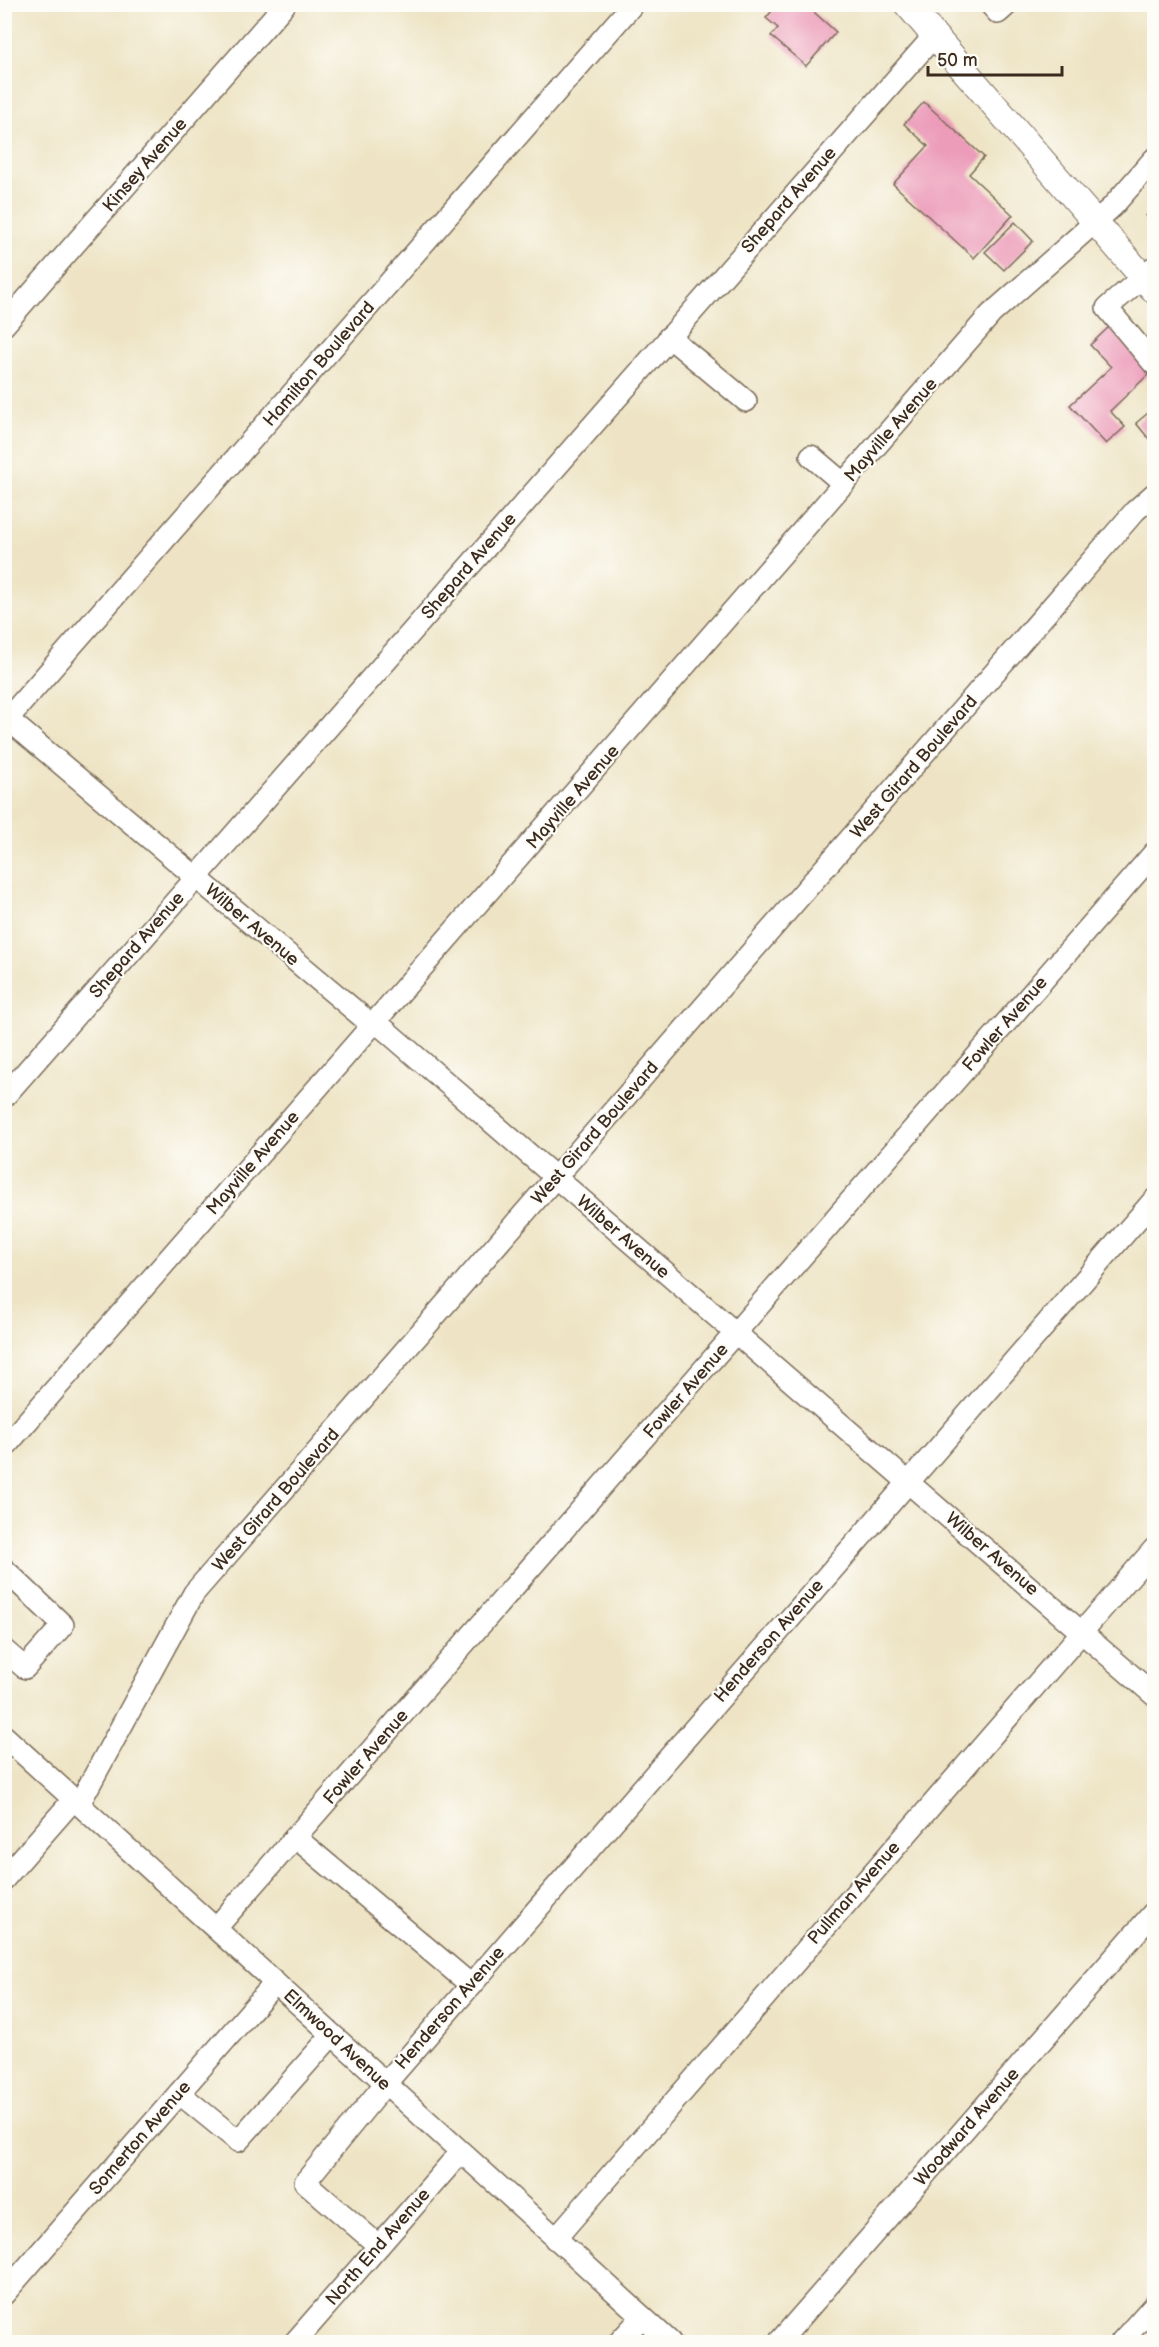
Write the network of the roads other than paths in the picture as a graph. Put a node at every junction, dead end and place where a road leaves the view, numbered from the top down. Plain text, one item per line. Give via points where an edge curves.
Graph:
1 (633, 4) edge
2 (907, 4) edge
3 (990, 4) edge
4 (1008, 4) edge
5 (278, 7) edge
6 (934, 36) junction
7 (1155, 159) edge
8 (1096, 222) junction
9 (1151, 278) edge
10 (4, 325) edge
11 (669, 337) junction
12 (1155, 364) edge
13 (746, 401) dead end
14 (811, 456) dead end
15 (844, 484) junction
16 (1155, 494) edge
17 (6, 719) edge
18 (1155, 853) edge
19 (196, 878) junction
20 (376, 1023) junction
21 (4, 1097) edge
22 (556, 1179) junction
23 (1155, 1200) edge
24 (735, 1334) junction
25 (4, 1448) edge
26 (908, 1482) junction
27 (1155, 1549) edge
28 (4, 1569) edge
29 (1082, 1632) junction
30 (4, 1650) edge
31 (1155, 1695) edge
32 (4, 1736) edge
33 (76, 1802) junction
34 (295, 1837) junction
35 (4, 1879) edge
36 (1155, 1912) edge
37 (216, 1929) junction
38 (275, 1983) junction
39 (471, 1984) junction
40 (332, 2035) junction
41 (385, 2084) junction
42 (179, 2093) junction
43 (460, 2152) junction
44 (555, 2239) junction
45 (379, 2246) junction
46 (4, 2294) edge
47 (1155, 2305) edge
48 (642, 2317) junction
49 (295, 2343) edge
50 (620, 2343) edge
51 (670, 2343) edge
52 (779, 2343) edge
53 (1121, 2343) edge

1 - 17 street, Hamilton Boulevard
2 - 6 main road
3 - 4 street via 998,13
5 - 10 street, Kinsey Avenue
6 - 8 main road
6 - 11 street, Shepard Avenue
7 - 8 street, Mayville Avenue
8 - 9 main road
8 - 15 street, Mayville Avenue via 991,314
9 - 12 street via 1107,308
11 - 13 street
11 - 19 street, Shepard Avenue
14 - 15 street
15 - 20 street, Mayville Avenue
16 - 22 street, West Girard Boulevard via 1135,511
17 - 19 street, Wilber Avenue
18 - 24 street, Fowler Avenue
19 - 20 street, Wilber Avenue via 366,1020
19 - 21 street, Shepard Avenue
20 - 22 street, Wilber Avenue
20 - 25 street, Mayville Avenue
22 - 24 street, Wilber Avenue
22 - 33 street, West Girard Boulevard via 194,1593
23 - 26 street, Henderson Avenue
24 - 26 street, Wilber Avenue
24 - 34 street, Fowler Avenue
26 - 29 street, Wilber Avenue
26 - 39 street, Henderson Avenue
27 - 29 street, Pullman Avenue
28 - 30 street via 63,1625 25,1668
29 - 31 street, Wilber Avenue
29 - 44 street, Pullman Avenue
32 - 33 street, Elmwood Avenue
33 - 35 street, West Girard Boulevard
33 - 37 street, Elmwood Avenue
34 - 37 street, Fowler Avenue
34 - 39 street
36 - 52 street, Woodward Avenue
37 - 38 street, Elmwood Avenue
38 - 40 street, Elmwood Avenue
38 - 42 street, Somerton Avenue
39 - 41 street, Henderson Avenue
40 - 41 street, Elmwood Avenue
40 - 42 street via 238,2141
41 - 43 street, Elmwood Avenue
41 - 45 street, Henderson Avenue via 305,2182
42 - 46 street, Somerton Avenue
43 - 44 street, Elmwood Avenue
43 - 45 street, North End Avenue
44 - 48 street, Elmwood Avenue
45 - 49 street, North End Avenue
47 - 53 street
48 - 50 street
48 - 51 street, Elmwood Avenue

